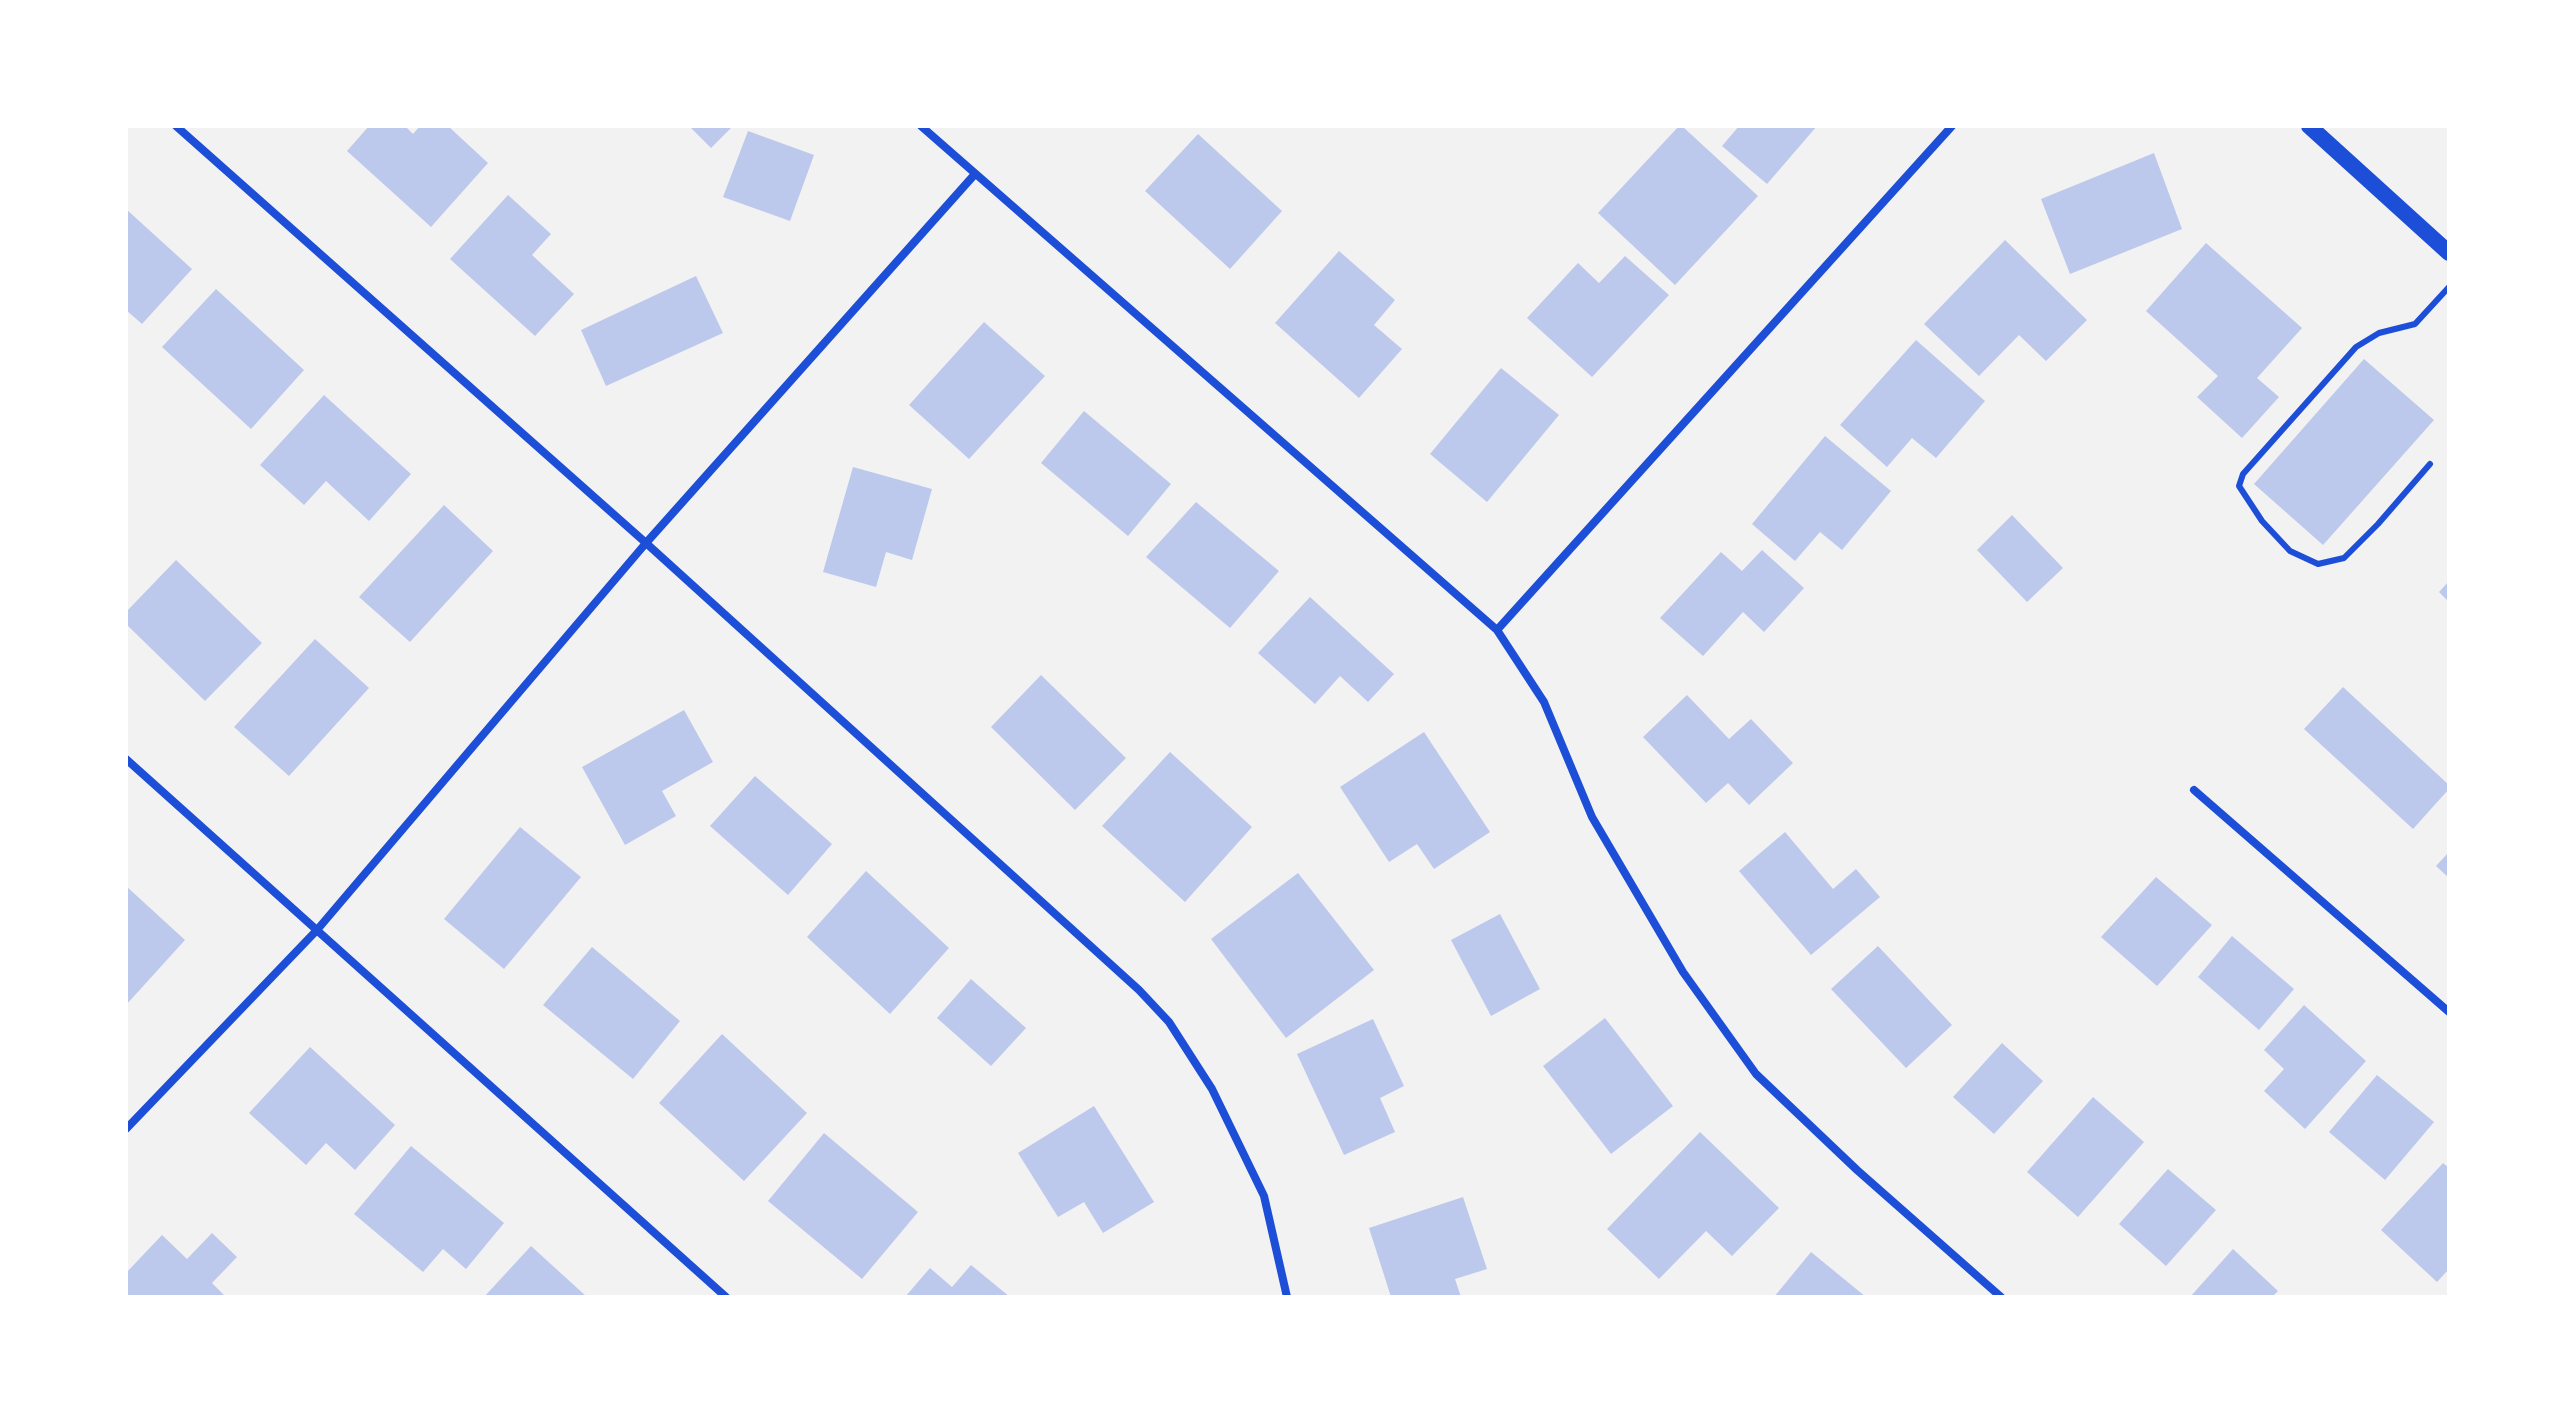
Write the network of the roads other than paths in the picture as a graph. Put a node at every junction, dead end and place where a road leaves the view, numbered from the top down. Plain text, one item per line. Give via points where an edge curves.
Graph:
1 (176, 126) edge
2 (921, 126) edge
3 (1952, 126) edge
4 (2309, 126) edge
5 (975, 174) junction
6 (2449, 253) edge
7 (2449, 287) edge
8 (2430, 464) dead end
9 (646, 543) junction
10 (1497, 630) junction
11 (126, 759) edge
12 (2194, 790) dead end
13 (317, 930) junction
14 (2449, 1012) edge
15 (126, 1129) edge
16 (726, 1297) edge
17 (1287, 1297) edge
18 (2001, 1297) edge

1 - 9 street
2 - 5 street
3 - 10 street
4 - 6 main road
5 - 9 street
5 - 10 street
7 - 8 lane via 2415,324 2379,333 2356,347 2243,474 2239,486 2290,551 2318,564 2344,558
9 - 13 street
9 - 17 street via 1169,1022 1212,1089 1264,1196
10 - 18 street via 1544,702 1592,817 1683,972 1756,1074
11 - 13 street
12 - 14 street
13 - 15 street
13 - 16 street

